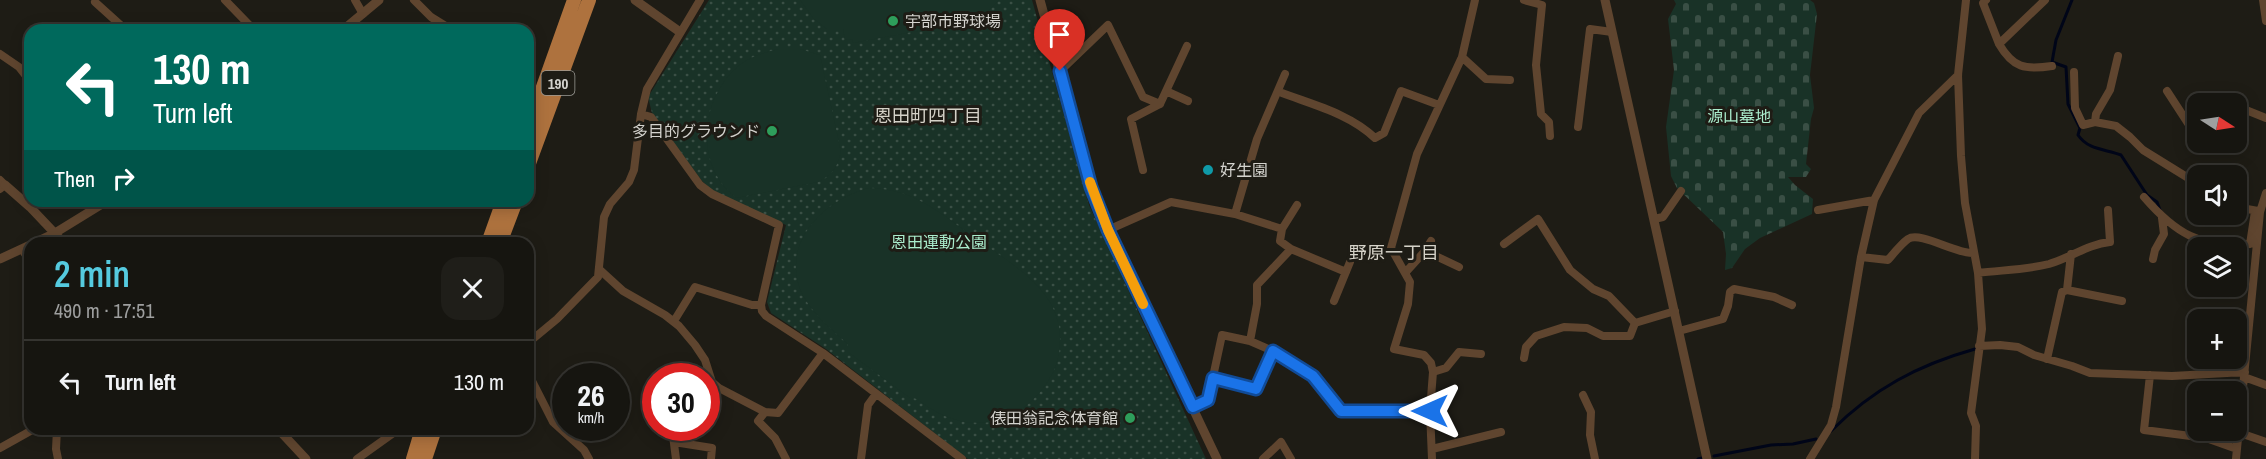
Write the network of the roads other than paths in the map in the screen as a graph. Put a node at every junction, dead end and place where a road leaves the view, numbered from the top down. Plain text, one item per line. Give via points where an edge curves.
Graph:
1 (225, 0) edge
2 (355, 0) edge
3 (379, 0) edge
4 (414, 0) edge
5 (574, 0) edge
6 (588, 0) edge
7 (635, 0) edge
8 (700, 0) edge
9 (1040, 0) edge
10 (1476, 0) edge
11 (1524, 0) edge
12 (1605, 0) edge
13 (1966, 0) edge
14 (1986, 0) edge
15 (2045, 0) edge
16 (2263, 0) edge
17 (95, 2) dead end
18 (363, 14) junction
19 (2266, 21) edge
20 (119, 24) edge
21 (248, 24) edge
22 (350, 24) edge
23 (443, 24) edge
24 (680, 32) junction
25 (1612, 32) junction
26 (1999, 44) junction
27 (1187, 46) dead end
28 (0, 54) edge
29 (2118, 56) dead end
30 (1462, 57) junction
31 (2052, 66) dead end
32 (1060, 71) junction
33 (2074, 72) dead end
34 (24, 73) edge
35 (1285, 74) dead end
36 (1958, 75) junction
37 (1510, 80) dead end
38 (534, 90) edge
39 (1166, 91) junction
40 (2167, 91) dead end
41 (1282, 93) dead end
42 (540, 96) junction
43 (1188, 100) dead end
44 (1160, 104) junction
45 (1439, 105) junction
46 (2247, 110) edge
47 (534, 112) edge
48 (641, 114) junction
49 (2266, 118) edge
50 (2095, 122) junction
51 (2187, 122) edge
52 (1578, 127) dead end
53 (1550, 136) dead end
54 (534, 149) edge
55 (1143, 170) dead end
56 (2187, 177) edge
57 (2, 184) edge
58 (1681, 191) dead end
59 (2266, 193) edge
60 (2144, 197) dead end
61 (1874, 200) junction
62 (24, 204) edge
63 (1298, 205) dead end
64 (27, 207) edge
65 (97, 207) edge
66 (501, 207) edge
67 (514, 207) edge
68 (2247, 209) edge
69 (1818, 210) dead end
70 (2108, 210) dead end
71 (2257, 211) junction
72 (1235, 214) junction
73 (2162, 218) junction
74 (1654, 219) junction
75 (1282, 229) junction
76 (1108, 230) junction
77 (56, 233) junction
78 (48, 237) edge
79 (59, 237) edge
80 (490, 237) edge
81 (502, 237) edge
82 (1431, 241) dead end
83 (1504, 244) dead end
84 (24, 248) edge
85 (1291, 249) junction
86 (1425, 251) junction
87 (1973, 253) junction
88 (2071, 254) junction
89 (1861, 257) junction
90 (0, 258) edge
91 (2153, 259) dead end
92 (1350, 262) dead end
93 (1459, 267) dead end
94 (600, 270) junction
95 (1346, 272) junction
96 (1405, 273) junction
97 (1978, 273) junction
98 (2067, 290) junction
99 (1334, 301) dead end
100 (2122, 301) dead end
101 (761, 305) junction
102 (1792, 305) dead end
103 (1675, 311) junction
104 (674, 321) junction
105 (1635, 323) junction
106 (2249, 324) joint
107 (1679, 331) junction
108 (534, 338) edge
109 (1250, 341) junction
110 (1979, 346) junction
111 (1273, 351) junction
112 (823, 353) junction
113 (1480, 354) dead end
114 (1524, 358) dead end
115 (2047, 359) junction
116 (706, 363) edge
117 (1433, 372) junction
118 (2150, 375) junction
119 (2245, 375) junction
120 (1213, 378) junction
121 (2244, 381) edge
122 (2266, 385) edge
123 (534, 386) edge
124 (720, 389) edge
125 (876, 394) junction
126 (1583, 395) dead end
127 (1193, 407) junction
128 (1430, 411) junction
129 (765, 412) junction
130 (552, 420) edge
131 (1501, 432) dead end
132 (24, 435) edge
133 (57, 435) edge
134 (284, 435) edge
135 (391, 435) edge
136 (420, 435) edge
137 (433, 435) edge
138 (2247, 435) edge
139 (574, 441) edge
140 (2238, 441) edge
141 (674, 442) joint
142 (2266, 442) edge
143 (0, 448) edge
144 (1432, 449) junction
145 (2237, 449) junction
146 (58, 459) edge
147 (306, 459) edge
148 (357, 459) edge
149 (413, 459) edge
150 (425, 459) edge
151 (589, 459) edge
152 (676, 459) edge
153 (711, 459) edge
154 (786, 459) edge
155 (861, 459) edge
156 (962, 459) edge
157 (1218, 459) edge
158 (1263, 459) edge
159 (1291, 459) edge
160 (1432, 459) edge
161 (1595, 459) edge
162 (1707, 459) edge
163 (1810, 459) edge
164 (1975, 459) edge
165 (2236, 459) edge

1 - 21 street
2 - 18 street
3 - 18 street
4 - 23 street
5 - 42 highway, 190
6 - 54 highway, 190
7 - 24 street
8 - 24 street
9 - 32 street
10 - 30 street
11 - 53 street via 1546,5 1536,65 1541,114 1549,122
12 - 25 street
13 - 36 street
14 - 26 street via 1983,3
15 - 26 street
16 - 19 street
17 - 20 street
18 - 22 street
24 - 48 street via 647,88
25 - 52 street via 1590,29
25 - 74 street
26 - 31 street via 2011,62 2019,66
27 - 39 street
28 - 34 street
29 - 50 street via 2110,90
30 - 37 street via 1486,79
30 - 45 street
32 - 44 street via 1108,25 1143,97
32 - 76 street via 1091,187
33 - 50 street via 2075,108 2083,125
35 - 72 street via 1257,139
36 - 61 street via 1919,113
36 - 87 street via 1964,191
38 - 42 street
39 - 43 street
39 - 44 street
40 - 51 street
41 - 45 street via 1345,117 1375,138 1384,133 1401,91
42 - 47 highway, 190
44 - 55 street via 1131,119
45 - 96 street via 1417,154 1391,248
46 - 49 street
48 - 94 street via 634,171 604,217
48 - 101 street via 651,117 706,190 779,225
50 - 56 street via 2116,126 2143,150
57 - 62 street
58 - 74 street via 1663,217
59 - 71 street
60 - 73 street
61 - 69 street
61 - 89 street
63 - 75 street
64 - 77 street
65 - 77 street
66 - 80 highway
67 - 81 highway
68 - 71 street
70 - 88 street via 2110,242
71 - 73 street via 2250,244 2199,241
71 - 106 street
72 - 75 street
72 - 76 street via 1171,202
73 - 91 street via 2164,234
74 - 103 street
75 - 85 street via 1280,241
76 - 127 street
77 - 78 street
77 - 79 street
82 - 86 street
83 - 105 street via 1538,219 1570,270 1593,289 1610,296
84 - 90 street
85 - 95 street
85 - 109 street via 1257,285
86 - 93 street
86 - 96 street
87 - 89 street via 1964,254 1918,237 1909,238 1888,260
87 - 97 street
88 - 97 street via 2049,264
88 - 98 street
89 - 163 street via 1836,407 1831,425
92 - 95 street
94 - 104 street via 623,291
94 - 108 street via 573,303
95 - 99 street
96 - 117 street via 1410,282 1408,304 1394,349 1424,355
97 - 110 street via 1982,328
98 - 100 street
98 - 115 street via 2060,296
101 - 104 street via 695,287
101 - 112 street via 766,316
102 - 107 street via 1734,289 1723,319
103 - 105 street
103 - 107 street
104 - 116 street
105 - 114 street via 1630,336 1603,336 1587,328 1564,327 1536,336 1526,346
106 - 119 street
107 - 162 street
109 - 111 street
109 - 120 street via 1222,335
110 - 115 street via 2018,347
110 - 164 street via 1971,412 1976,426
111 - 120 street via 1256,389
111 - 128 street via 1313,376 1341,411
112 - 125 street
112 - 129 street via 778,413
113 - 117 street via 1459,352 1446,369
115 - 118 street via 2090,373
117 - 128 street
118 - 119 street
118 - 145 street via 2144,430 2206,438
119 - 121 street
119 - 122 street
120 - 127 street via 1208,400
123 - 130 street
124 - 129 street
125 - 155 street via 868,405
125 - 156 street
126 - 161 street via 1591,412
127 - 157 street
128 - 144 street
129 - 154 street via 758,421 776,438
131 - 144 street
132 - 143 street
133 - 146 street
134 - 147 street
135 - 148 street
136 - 149 highway
137 - 150 highway
138 - 142 street
139 - 151 street
140 - 145 street
141 - 152 street
141 - 153 street via 712,447
144 - 160 street
145 - 165 street
158 - 159 street via 1281,442

